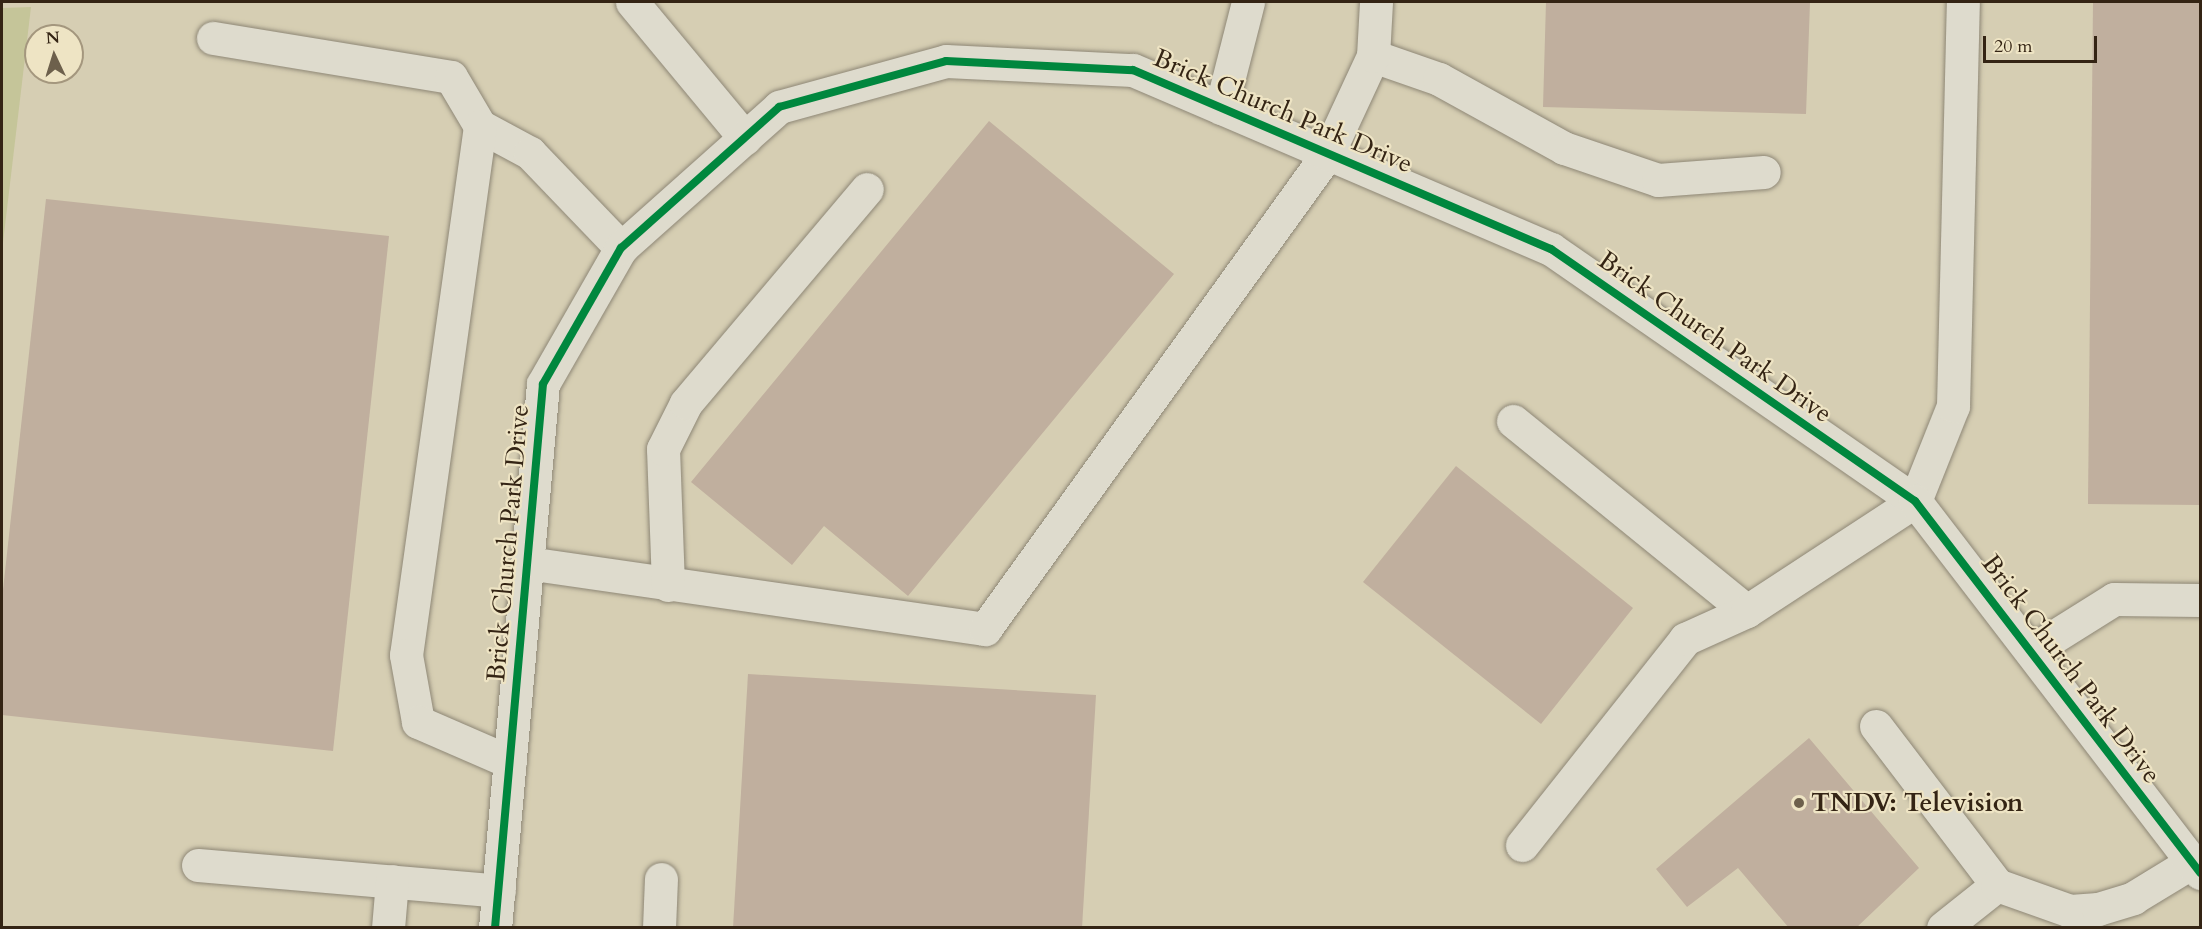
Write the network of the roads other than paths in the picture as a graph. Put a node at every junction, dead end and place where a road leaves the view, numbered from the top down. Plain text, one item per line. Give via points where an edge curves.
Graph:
1 (632, 2) edge
2 (1248, 2) edge
3 (1376, 2) edge
4 (1963, 2) edge
5 (213, 38) dead end
6 (1373, 56) junction
7 (1221, 108) junction
8 (480, 126) junction
9 (745, 138) junction
10 (1328, 153) junction
11 (1764, 172) dead end
12 (867, 189) dead end
13 (621, 248) junction
14 (1513, 422) dead end
15 (1915, 501) junction
16 (527, 563) junction
17 (668, 585) junction
18 (2200, 600) edge
19 (1747, 611) junction
20 (2031, 651) junction
21 (1876, 726) dead end
22 (510, 762) junction
23 (1522, 845) dead end
24 (198, 865) dead end
25 (2196, 868) edge
26 (661, 879) dead end
27 (392, 881) junction
28 (1997, 885) junction
29 (499, 891) junction
30 (388, 927) edge
31 (495, 927) edge
32 (659, 927) edge
33 (1942, 927) edge

1 - 9 street
2 - 7 street
3 - 6 street
4 - 15 street via 1953,406
5 - 8 street via 451,76
6 - 10 street
6 - 11 street via 1439,79 1564,148 1659,180
7 - 9 street, Brick Church Park Drive via 1133,70 946,62 780,107
7 - 10 street, Brick Church Park Drive
8 - 13 street via 530,153
8 - 22 street via 406,655 418,722
9 - 13 street, Brick Church Park Drive
10 - 15 street, Brick Church Park Drive via 1551,249
10 - 17 street via 985,629
12 - 17 street via 686,403 663,449
13 - 16 street, Brick Church Park Drive via 543,384
14 - 19 street
15 - 19 street
15 - 20 street, Brick Church Park Drive
16 - 17 street
16 - 22 street, Brick Church Park Drive
18 - 20 street via 2114,599
19 - 23 street via 1685,639
20 - 25 street, Brick Church Park Drive
21 - 28 street
22 - 29 street, Brick Church Park Drive
24 - 27 street
25 - 28 street via 2133,898 2098,909 2070,911
26 - 32 street
27 - 29 street
27 - 30 street
28 - 33 street
29 - 31 street, Brick Church Park Drive

